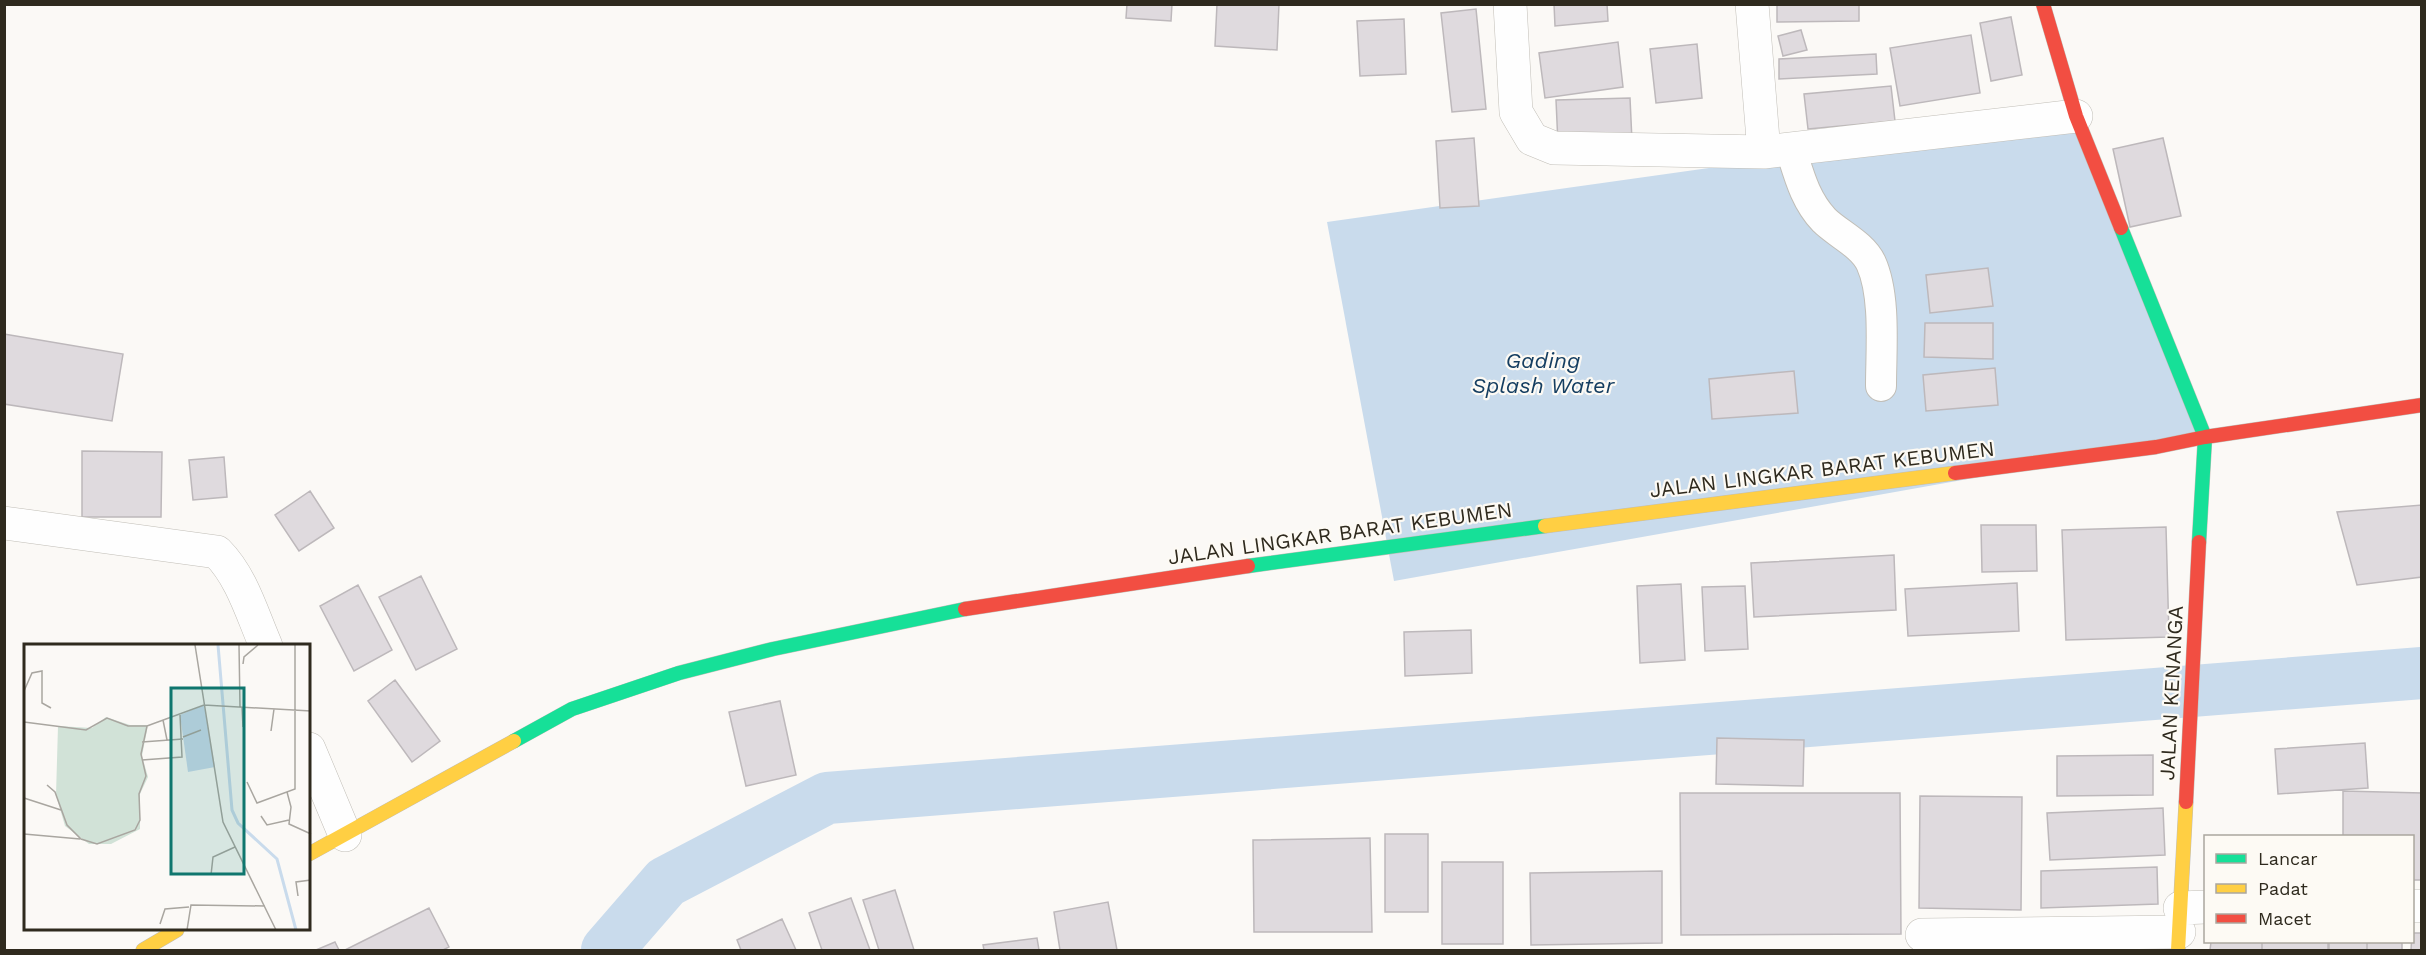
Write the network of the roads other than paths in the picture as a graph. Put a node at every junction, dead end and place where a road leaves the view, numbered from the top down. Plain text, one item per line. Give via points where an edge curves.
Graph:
1 (1510, 4) edge
2 (1752, 4) edge
3 (2043, 4) edge
4 (2076, 116) junction
5 (1778, 151) junction
6 (1881, 386) dead end
7 (2421, 405) edge
8 (2205, 437) junction
9 (4, 523) edge
10 (265, 644) edge
11 (310, 751) edge
12 (345, 835) junction
13 (310, 853) edge
14 (2186, 925) edge
15 (175, 931) edge
16 (1922, 935) dead end
17 (143, 951) edge

1 - 5 street via 1516,112 1532,139 1554,148
2 - 5 street
3 - 4 main road
4 - 5 street
4 - 8 main road
5 - 6 lane via 1824,220 1871,262 1881,302
7 - 8 main road, JALAN LINGKAR BARAT KEBUMEN
8 - 12 main road, JALAN LINGKAR BARAT KEBUMEN via 2156,447 1311,556 909,620 679,674 572,709
8 - 14 main road, JALAN KENANGA
9 - 10 street via 217,552 238,581
11 - 12 street
12 - 13 main road, JALAN LINGKAR BARAT KEBUMEN
14 - 16 street
15 - 17 main road

